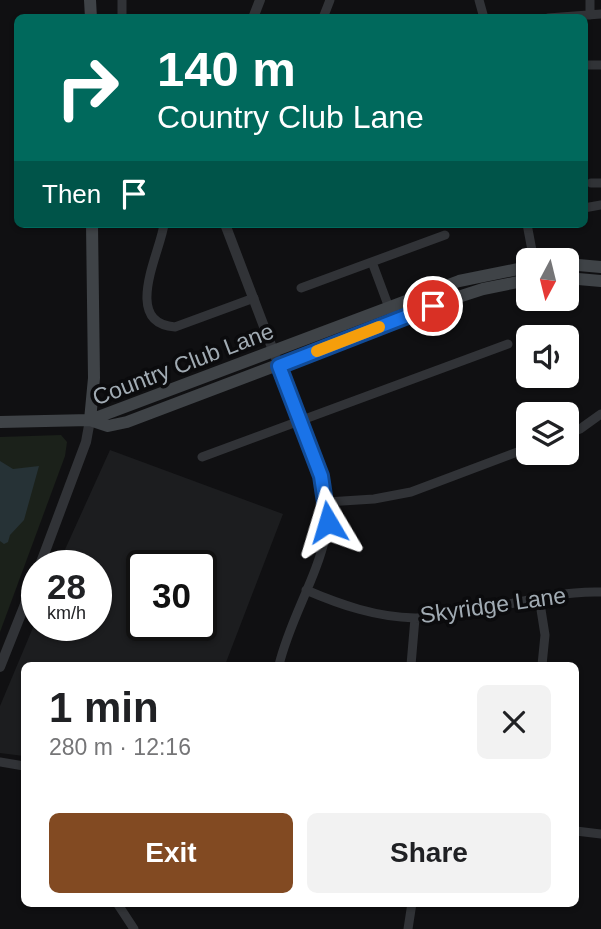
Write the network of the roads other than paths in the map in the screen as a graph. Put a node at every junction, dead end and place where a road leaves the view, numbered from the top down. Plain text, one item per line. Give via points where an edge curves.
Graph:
1 (590, 0) edge
2 (590, 15) joint
3 (601, 15) edge
4 (92, 228) edge
5 (163, 228) edge
6 (227, 228) edge
7 (528, 228) edge
8 (445, 235) dead end
9 (532, 248) edge
10 (372, 262) junction
11 (579, 265) edge
12 (601, 267) edge
13 (516, 269) edge
14 (579, 279) edge
15 (601, 281) edge
16 (516, 282) edge
17 (301, 288) dead end
18 (254, 298) junction
19 (389, 307) junction
20 (394, 321) junction
21 (508, 344) dead end
22 (274, 352) junction
23 (279, 366) junction
24 (599, 419) edge
25 (90, 420) junction
26 (300, 420) junction
27 (0, 422) edge
28 (579, 428) edge
29 (516, 453) edge
30 (202, 457) dead end
31 (327, 502) junction
32 (46, 550) edge
33 (306, 590) junction
34 (601, 592) edge
35 (539, 597) junction
36 (21, 614) edge
37 (415, 618) junction
38 (280, 662) edge
39 (411, 662) edge
40 (542, 662) edge
41 (0, 667) edge
42 (0, 762) edge
43 (21, 766) edge
44 (579, 831) edge
45 (601, 834) edge
46 (120, 907) edge
47 (411, 907) edge
48 (134, 929) edge
49 (408, 929) edge

1 - 2 street
2 - 3 street
4 - 25 main road via 94,378
5 - 18 street via 150,265 147,293 156,320 175,327
6 - 18 street
7 - 9 street
8 - 10 street
10 - 17 street
10 - 19 street
11 - 12 main road
13 - 19 main road, Country Club Lane via 459,281
14 - 15 main road
16 - 20 main road, Country Club Lane via 483,289
18 - 22 street
19 - 20 street
19 - 22 main road, Country Club Lane
20 - 23 main road, Country Club Lane
21 - 26 street
22 - 23 street
22 - 25 main road, Country Club Lane
23 - 25 main road, Country Club Lane via 127,422 108,426
23 - 26 street
24 - 28 street
25 - 27 main road
25 - 32 street
26 - 30 street
26 - 31 street
29 - 31 street via 411,492
31 - 33 street via 327,533
33 - 37 street, Skyridge Lane via 376,614
33 - 38 street
34 - 35 street, Skyridge Lane
35 - 37 street, Skyridge Lane
35 - 40 street via 545,635
36 - 41 street
37 - 39 street
42 - 43 street
44 - 45 street
46 - 48 street
47 - 49 street

